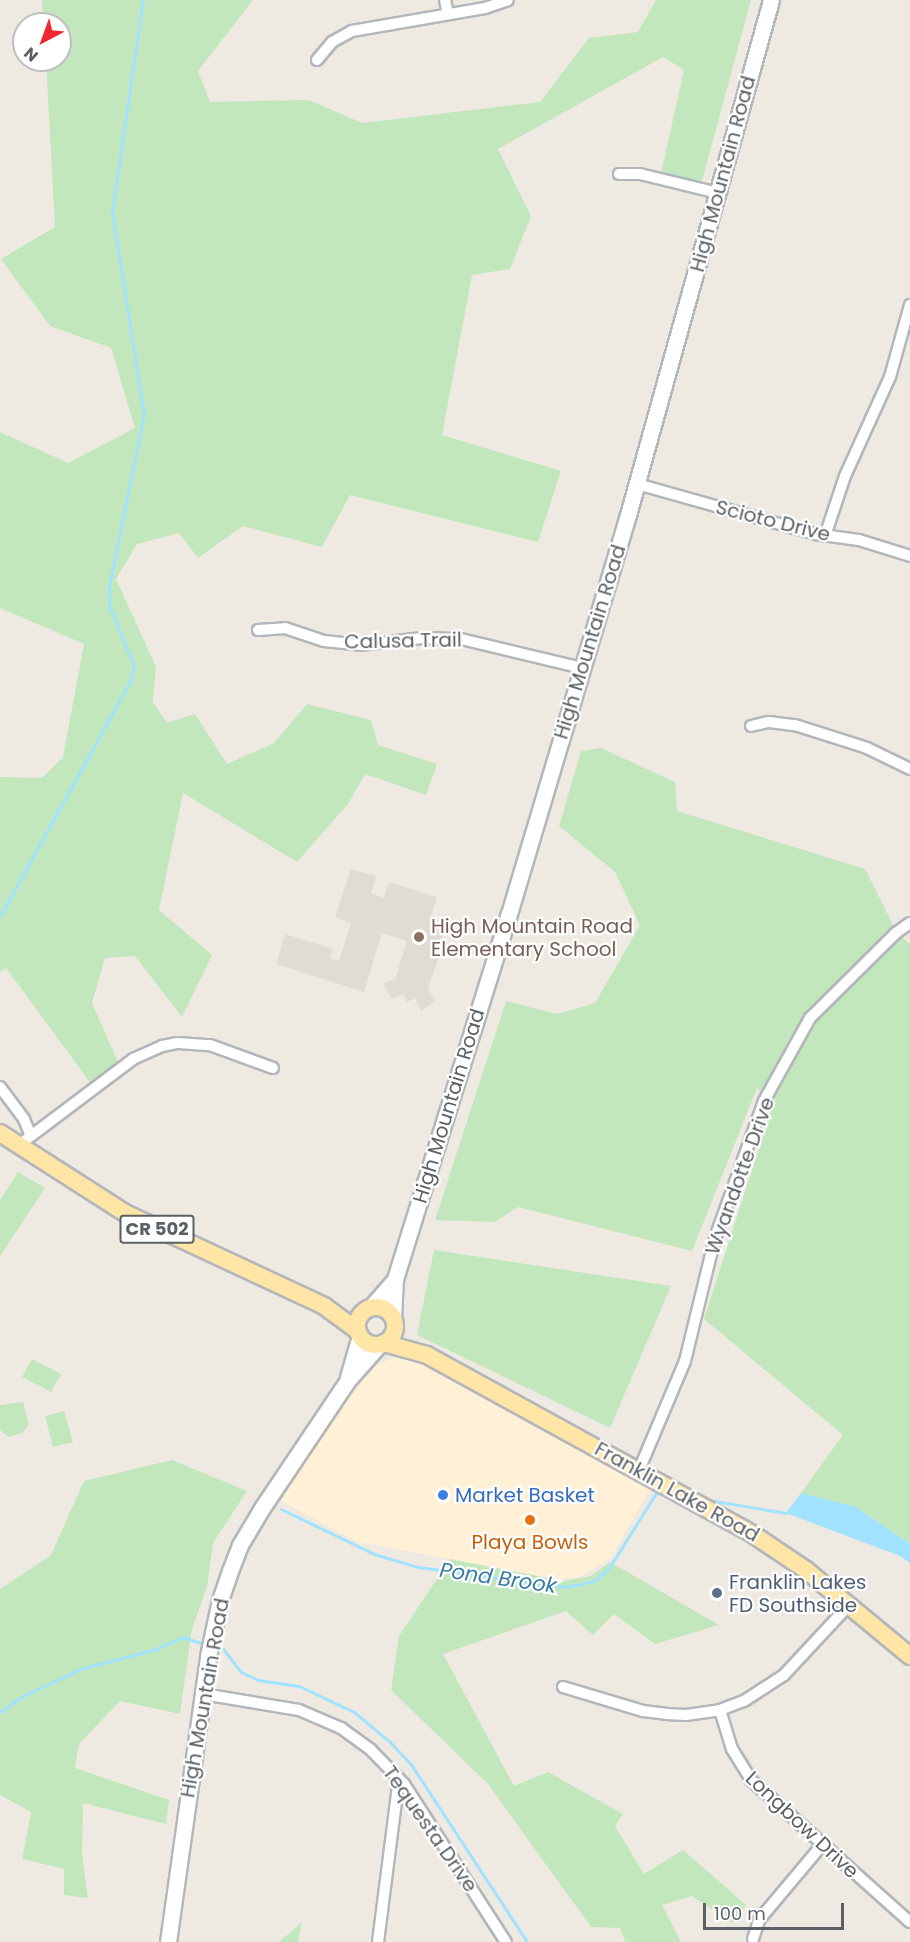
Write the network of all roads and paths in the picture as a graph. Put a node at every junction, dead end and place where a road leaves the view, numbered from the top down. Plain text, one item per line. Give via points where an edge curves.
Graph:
1 (445, 0) edge
2 (508, 0) edge
3 (771, 0) edge
4 (448, 14) junction
5 (317, 60) dead end
6 (619, 174) dead end
7 (718, 193) junction
8 (910, 305) edge
9 (905, 349) edge
10 (637, 484) junction
11 (825, 536) junction
12 (910, 556) edge
13 (258, 630) dead end
14 (582, 668) junction
15 (751, 726) dead end
16 (910, 769) edge
17 (910, 923) edge
18 (273, 1068) dead end
19 (0, 1087) edge
20 (0, 1133) edge
21 (25, 1141) junction
22 (395, 1279) junction
23 (324, 1306) junction
24 (368, 1309) junction
25 (394, 1320) junction
26 (359, 1333) junction
27 (382, 1344) junction
28 (427, 1355) junction
29 (348, 1380) junction
30 (639, 1470) junction
31 (849, 1605) junction
32 (910, 1656) edge
33 (563, 1688) dead end
34 (203, 1694) junction
35 (720, 1710) junction
36 (399, 1779) junction
37 (822, 1845) junction
38 (910, 1922) edge
39 (753, 1939) dead end
40 (168, 1942) edge
41 (378, 1942) edge
42 (507, 1942) edge

1 - 4 street
2 - 4 street
3 - 7 main road, High Mountain Road
4 - 5 street via 352,31 332,42
6 - 7 street via 639,174
7 - 10 main road, High Mountain Road
8 - 9 street
9 - 11 street via 845,476
10 - 11 street, Scioto Drive
10 - 14 main road, High Mountain Road
11 - 12 street, Scioto Drive via 859,540
13 - 14 street, Calusa Trail via 285,628 324,640 361,645 423,638 461,639
14 - 22 main road, High Mountain Road
15 - 16 street via 769,722 795,725 867,748
17 - 30 street, Wyandotte Drive via 810,1018 765,1101 715,1238 685,1361
18 - 21 street via 210,1045 162,1046 133,1059
19 - 21 street via 24,1119
20 - 21 main road, CR 502
21 - 23 main road, CR 502 via 125,1213
22 - 24 main road, High Mountain Road
22 - 25 main road, High Mountain Road
23 - 24 main road, CR 502
23 - 26 main road, CR 502
24 - 25 main road, CR 502 via 383,1308
24 - 26 main road via 358,1320
25 - 27 main road via 393,1335
25 - 28 main road, Franklin Lake Road / CR 502
26 - 27 main road, CR 502 via 366,1342
26 - 29 main road, High Mountain Road
27 - 28 main road, Franklin Lake Road / CR 502
27 - 29 main road, High Mountain Road
28 - 30 main road, Franklin Lake Road / CR 502
29 - 34 main road, High Mountain Road via 244,1537 220,1600
30 - 31 main road, Franklin Lake Road / CR 502 via 785,1554
31 - 32 main road, Franklin Lake Road / CR 502
31 - 35 street via 784,1675 744,1701
33 - 35 street via 643,1711 690,1715
34 - 36 street, Tequesta Drive via 279,1705 319,1718 362,1742
34 - 40 main road, High Mountain Road
35 - 37 street, Longbow Drive via 732,1749 748,1778
36 - 41 street
36 - 42 street, Tequesta Drive
37 - 38 street, Longbow Drive
37 - 39 street via 759,1920

